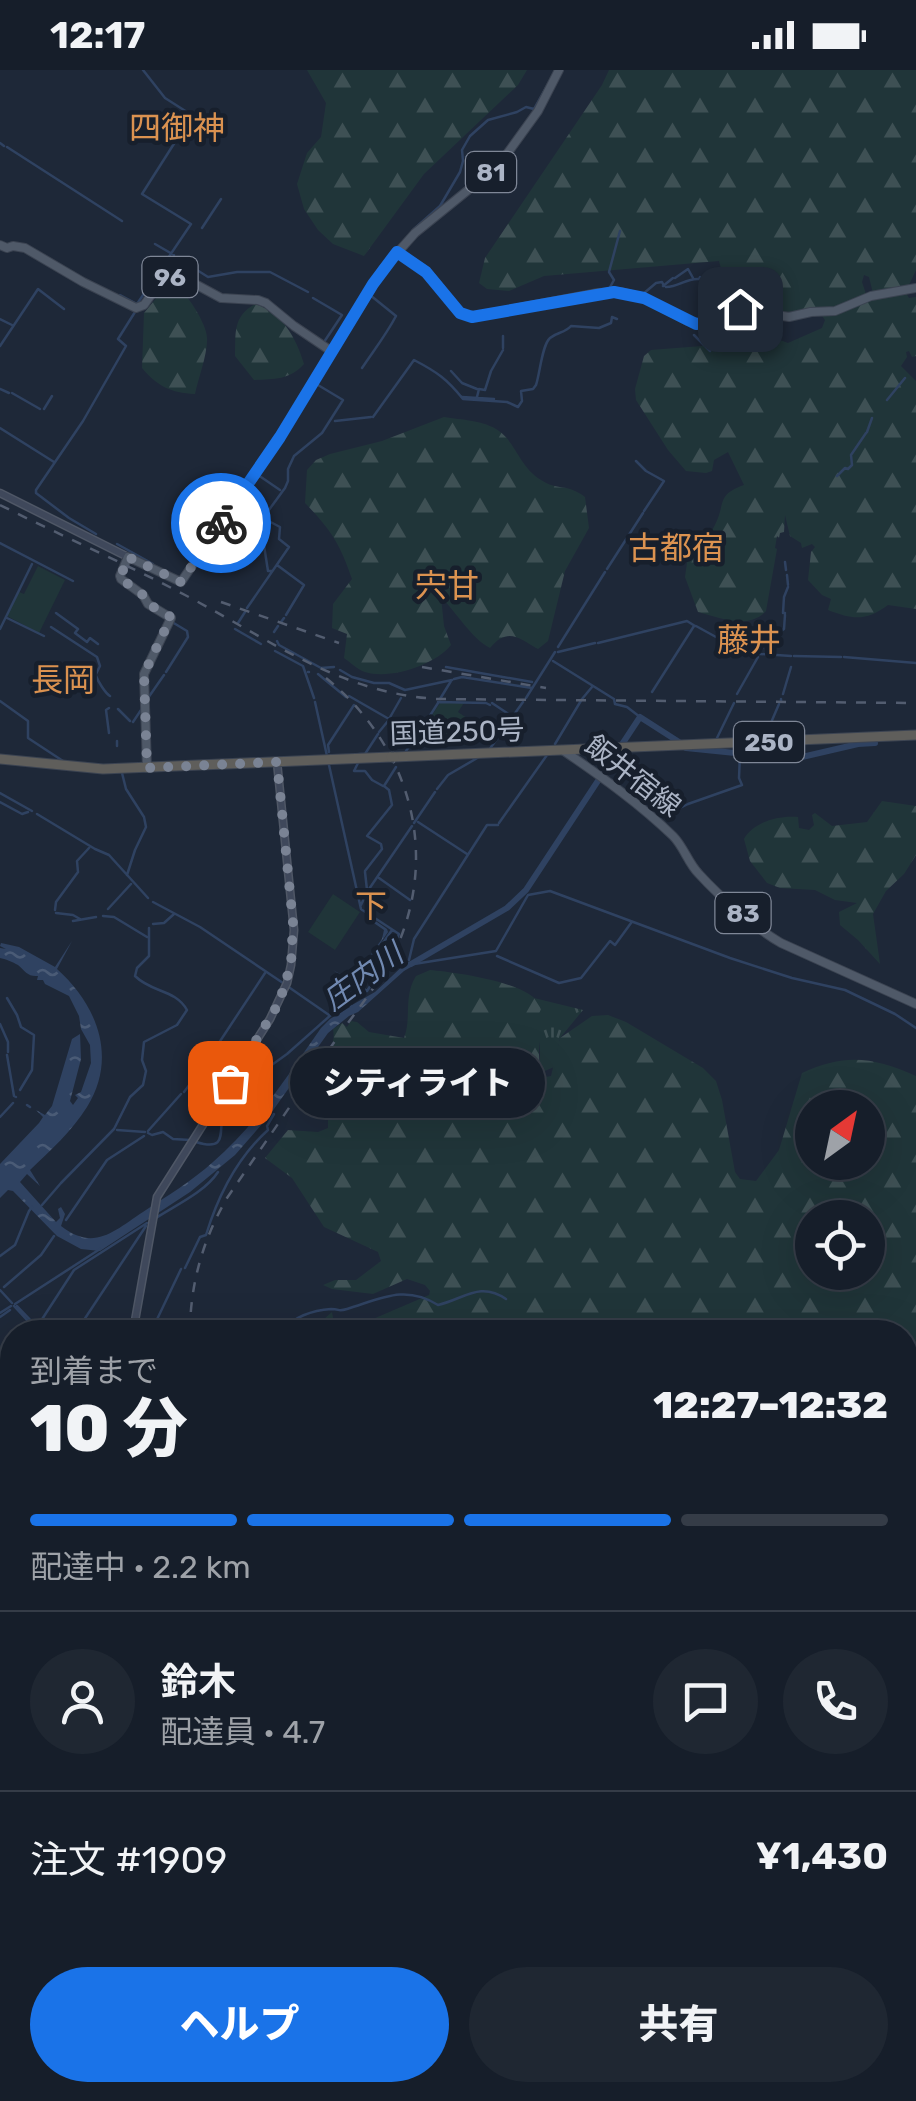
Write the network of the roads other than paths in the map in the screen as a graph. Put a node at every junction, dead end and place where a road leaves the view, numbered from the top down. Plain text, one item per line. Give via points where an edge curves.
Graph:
1 (559, 70) edge
2 (0, 245) edge
3 (397, 252) junction
4 (916, 288) edge
5 (331, 351) junction
6 (0, 493) edge
7 (128, 557) junction
8 (916, 735) edge
9 (569, 752) junction
10 (0, 759) edge
11 (277, 762) junction
12 (147, 768) junction
13 (916, 1004) edge
14 (135, 1320) edge

1 - 3 main road, 81 via 508,155
2 - 5 main road, 96 via 25,248 136,308 170,277 214,296 258,300
3 - 4 main road via 472,317 614,292 637,295 700,324 740,309 789,317 835,311
3 - 5 main road, 81
5 - 7 main road, 81 via 181,582
6 - 7 main road
7 - 12 main road via 121,580 171,617 144,674
8 - 9 highway, 国道250号 / 250
9 - 11 highway, 国道250号 / 250
9 - 13 main road, 飯井宿線 / 83 via 678,840 698,874 765,932
10 - 12 highway, 国道250号 / 250
11 - 12 highway, 国道250号 / 250
11 - 14 main road via 294,930 287,982 160,1192

